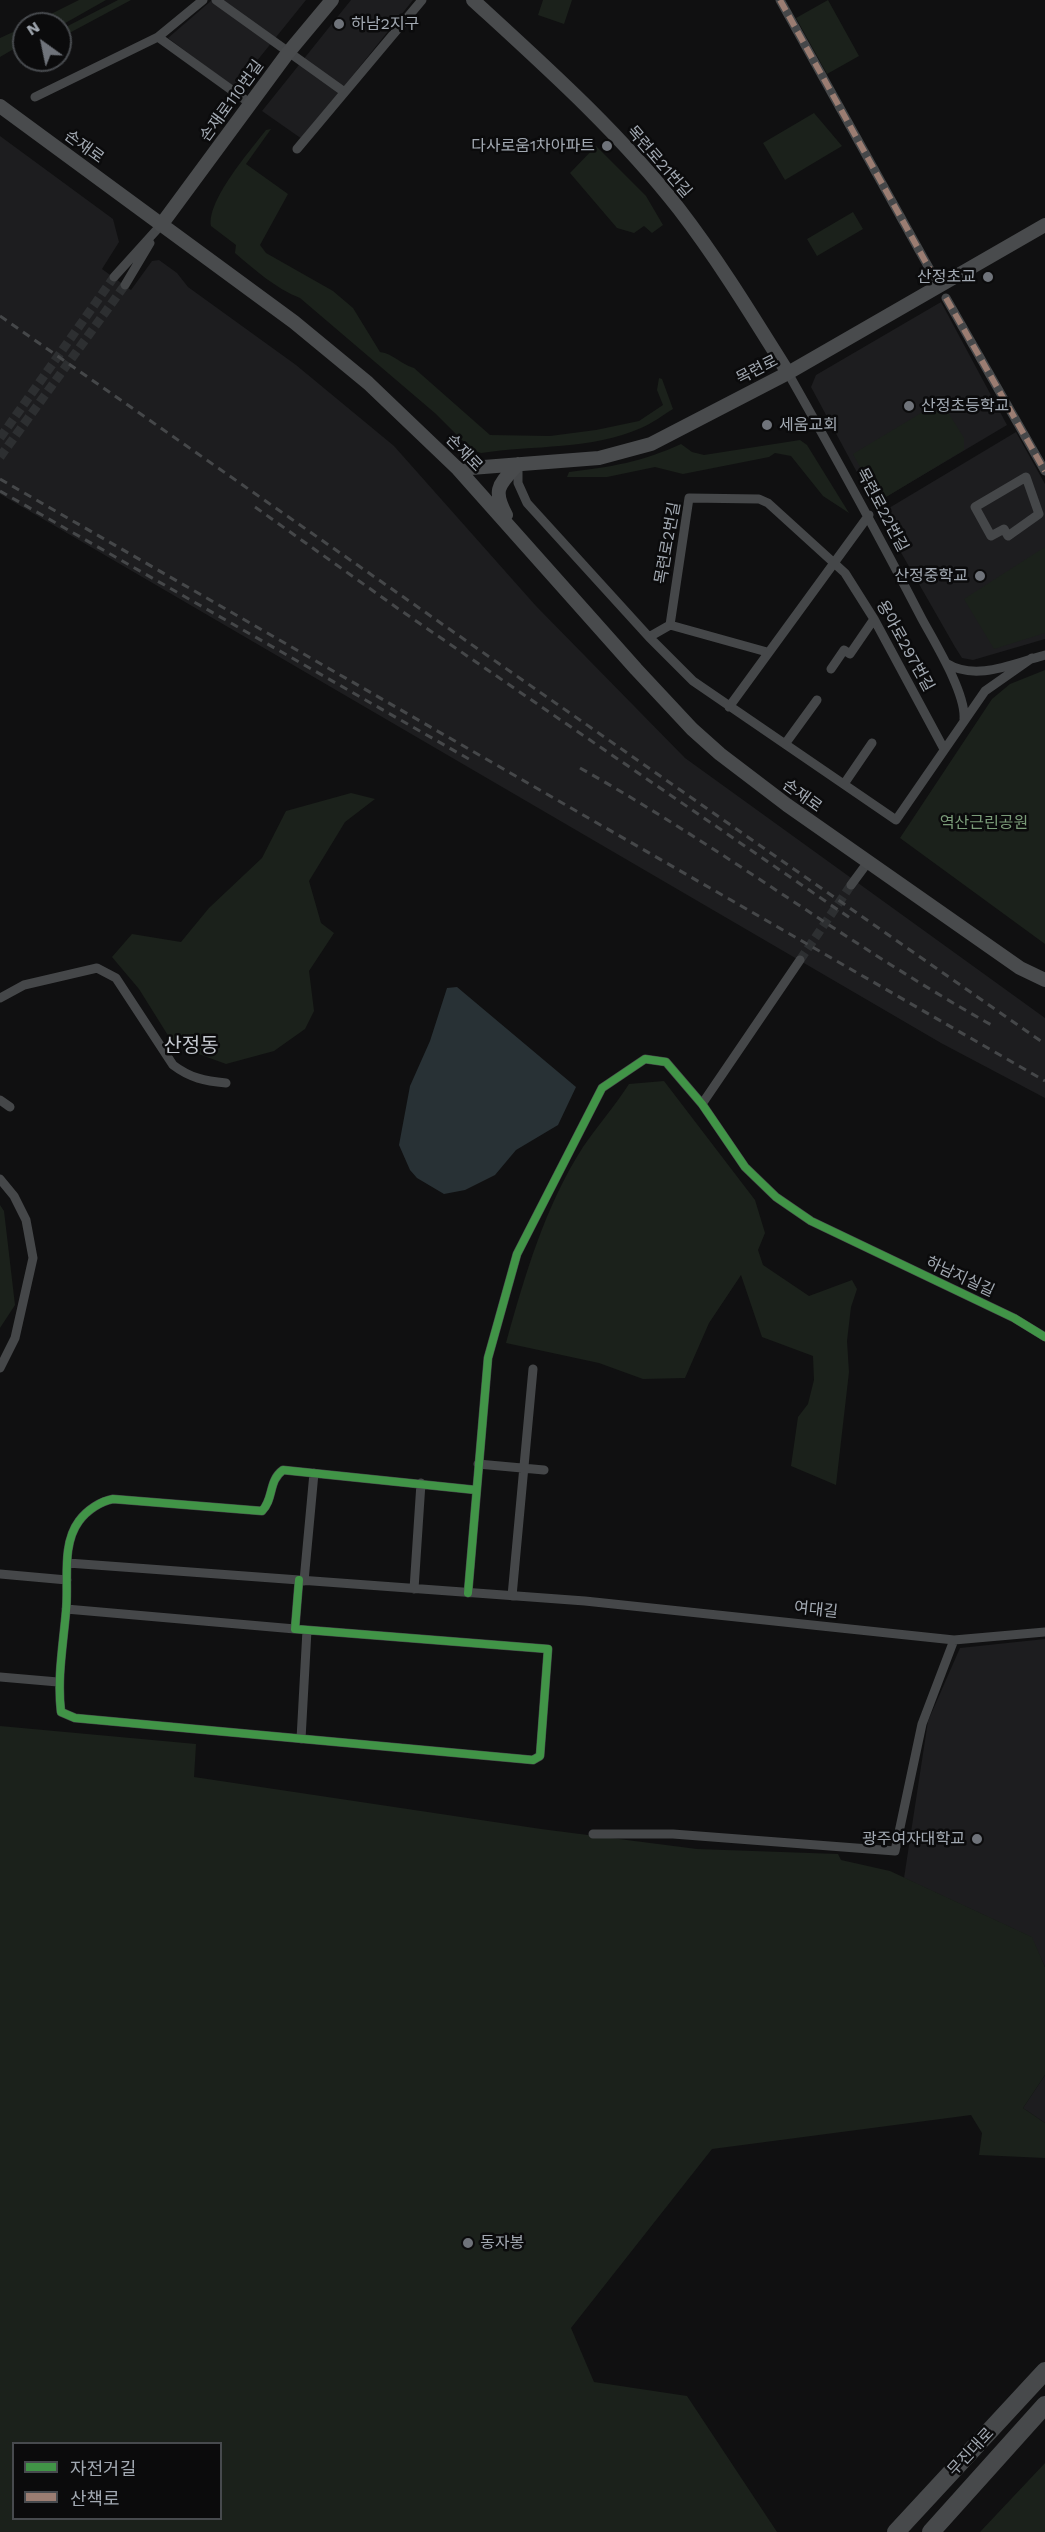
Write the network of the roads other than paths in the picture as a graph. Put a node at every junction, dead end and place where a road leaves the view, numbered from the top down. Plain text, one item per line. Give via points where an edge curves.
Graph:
1 (203, 0) edge
2 (216, 0) edge
3 (332, 0) edge
4 (422, 0) edge
5 (473, 0) edge
6 (780, 0) edge
7 (158, 37) junction
8 (287, 54) junction
9 (343, 91) junction
10 (35, 97) dead end
11 (251, 104) junction
12 (0, 106) edge
13 (297, 149) dead end
14 (161, 225) junction
15 (1045, 225) edge
16 (114, 276) tunnel mouth
17 (934, 277) dead end
18 (125, 285) tunnel mouth
19 (946, 298) dead end
20 (788, 373) junction
21 (518, 464) junction
22 (458, 469) junction
23 (1045, 471) edge
24 (975, 507) joint
25 (868, 515) junction
26 (517, 536) junction
27 (832, 562) junction
28 (874, 619) junction
29 (670, 625) junction
30 (649, 638) junction
31 (767, 652) junction
32 (1045, 655) edge
33 (1032, 658) junction
34 (945, 663) junction
35 (831, 669) dead end
36 (972, 670) junction
37 (958, 692) junction
38 (984, 694) junction
39 (817, 700) dead end
40 (729, 707) junction
41 (964, 719) junction
42 (872, 743) dead end
43 (785, 744) junction
44 (944, 749) junction
45 (844, 784) junction
46 (868, 862) junction
47 (851, 885) tunnel mouth
48 (800, 960) tunnel mouth
49 (1045, 980) edge
50 (0, 998) edge
51 (226, 1083) dead end
52 (0, 1100) edge
53 (702, 1104) junction
54 (10, 1107) dead end
55 (0, 1179) edge
56 (1045, 1337) edge
57 (0, 1368) edge
58 (533, 1369) dead end
59 (478, 1464) junction
60 (524, 1468) junction
61 (544, 1470) dead end
62 (314, 1473) junction
63 (421, 1482) junction
64 (476, 1490) junction
65 (68, 1563) junction
66 (0, 1574) edge
67 (67, 1580) junction
68 (302, 1580) junction
69 (414, 1589) junction
70 (468, 1593) junction
71 (512, 1596) junction
72 (66, 1609) junction
73 (295, 1629) junction
74 (307, 1630) junction
75 (1045, 1632) edge
76 (954, 1640) junction
77 (0, 1677) edge
78 (58, 1682) junction
79 (301, 1739) junction
80 (593, 1834) dead end
81 (1045, 2371) edge
82 (1045, 2405) edge
83 (896, 2532) edge
84 (932, 2532) edge

1 - 7 street
2 - 8 street
3 - 8 main road, 손재로110번길
4 - 9 street
5 - 20 main road, 목련로21번길 via 580,99 678,207
6 - 17 street
7 - 10 street
7 - 11 street
8 - 9 street
8 - 11 main road, 손재로110번길
9 - 13 street
11 - 14 main road, 손재로110번길
12 - 14 main road, 손재로
14 - 16 street
14 - 18 street
14 - 22 main road, 손재로 via 294,322
15 - 20 main road, 목련로
19 - 23 street
20 - 21 main road, 목련로 via 651,444 599,458
20 - 25 street, 목련로22번길
21 - 22 main road, 목련로
21 - 26 main road via 497,492
21 - 30 street via 518,483 527,503
22 - 26 main road, 손재로
24 - 24 street via 991,536 1004,529 1008,536 1039,514 1026,477
25 - 27 street
25 - 34 street, 목련로22번길
26 - 46 main road, 손재로 via 692,729 754,782
27 - 28 street, 용아로297번길 via 845,573
27 - 29 street, 목련로2번길 via 768,503 759,499 689,498
27 - 31 street
28 - 35 street via 850,654 844,650
28 - 44 street, 용아로297번길
29 - 30 street
29 - 31 street
30 - 40 street via 693,681
31 - 40 street
32 - 33 street
33 - 36 street via 1000,668
33 - 38 street
34 - 36 street
34 - 37 street, 목련로22번길
36 - 37 street via 959,675
36 - 38 street via 986,681
37 - 38 street via 974,701
37 - 41 street, 목련로22번길 via 964,704
38 - 41 street
39 - 43 street
40 - 43 street
41 - 44 street
42 - 45 street
43 - 45 street
44 - 45 street via 896,820
46 - 47 street
46 - 49 main road, 손재로 via 1020,968
48 - 53 street
50 - 51 street via 24,985 97,968 116,978 173,1065 202,1081
52 - 54 street
53 - 56 street, 하남지실길 via 746,1167 776,1197 811,1221 1014,1318
53 - 59 street, 하남지실길 via 666,1062 645,1059 602,1089 518,1254 488,1358
55 - 57 street via 26,1220 33,1258 15,1338
58 - 60 street
59 - 60 street
59 - 64 street, 하남지실길
60 - 61 street
60 - 71 street
62 - 63 street
62 - 65 street via 283,1470 275,1476 262,1511 102,1501 79,1520 70,1543
62 - 68 street
63 - 64 street via 434,1487
63 - 69 street
64 - 70 street, 하남지실길
65 - 67 street
65 - 68 street, 여대길
66 - 67 street
67 - 72 street
68 - 69 street, 여대길
68 - 73 street
69 - 70 street, 여대길
70 - 71 street, 여대길
71 - 76 street, 여대길
72 - 73 street
72 - 78 street
73 - 74 street
74 - 79 street
74 - 79 street via 548,1649 540,1756 533,1760
75 - 76 street, 여대길
76 - 80 street via 922,1724 895,1851 673,1834
77 - 78 street
78 - 79 street via 61,1712 75,1718
81 - 83 highway, 무진대로
82 - 84 highway, 무진대로

